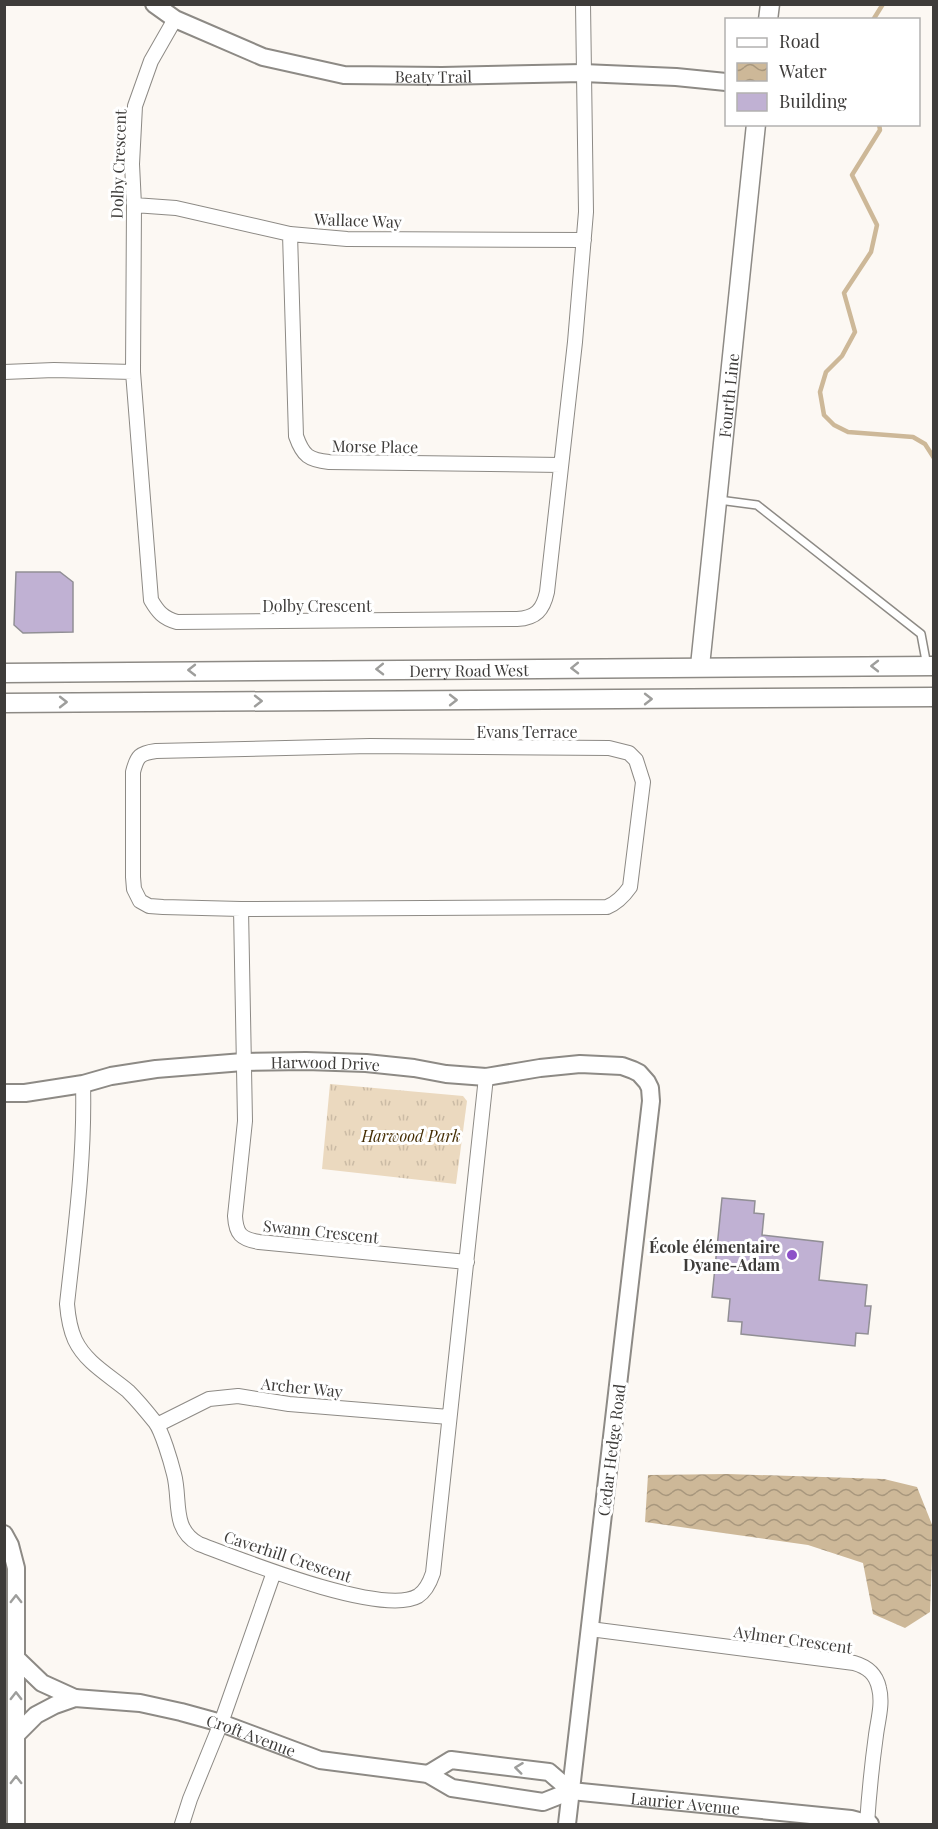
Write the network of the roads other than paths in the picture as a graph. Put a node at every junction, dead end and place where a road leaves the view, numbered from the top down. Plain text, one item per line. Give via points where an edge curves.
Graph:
1 (154, 4) edge
2 (583, 4) edge
3 (175, 19) junction
4 (583, 73) junction
5 (725, 82) edge
6 (756, 126) edge
7 (134, 205) junction
8 (290, 234) junction
9 (584, 240) junction
10 (4, 372) edge
11 (133, 372) junction
12 (561, 465) junction
13 (717, 500) junction
14 (700, 666) junction
15 (930, 666) edge
16 (4, 673) edge
17 (933, 697) edge
18 (4, 703) edge
19 (241, 909) junction
20 (243, 1062) junction
21 (486, 1077) junction
22 (643, 1077) joint
23 (83, 1084) junction
24 (4, 1094) edge
25 (467, 1262) junction
26 (449, 1417) junction
27 (157, 1425) junction
28 (4, 1534) edge
29 (274, 1572) junction
30 (590, 1629) junction
31 (16, 1658) junction
32 (75, 1698) junction
33 (221, 1723) junction
34 (16, 1735) junction
35 (428, 1774) junction
36 (571, 1791) junction
37 (16, 1824) edge
38 (182, 1824) edge
39 (567, 1824) edge
40 (869, 1824) edge

1 - 3 street, Beaty Trail
2 - 4 street, Dolby Crescent
3 - 4 street, Beaty Trail via 263,57 344,75
3 - 7 street, Dolby Crescent via 151,61 135,106
4 - 5 street, Beaty Trail
4 - 9 street, Dolby Crescent
6 - 13 main road, Fourth Line
7 - 8 street, Wallace Way via 176,208
7 - 11 street, Dolby Crescent
8 - 9 street, Wallace Way via 347,239
8 - 12 street, Morse Place via 296,436 306,455 329,462
9 - 12 street, Dolby Crescent
10 - 11 street
11 - 12 street, Dolby Crescent via 151,600 165,619 177,622 529,618 544,604 547,592
13 - 14 main road, Fourth Line
13 - 15 lane via 757,505 921,633
15 -> 14 main road, Derry Road West
14 -> 16 main road, Derry Road West
18 -> 17 main road, Derry Road West
19 - 19 street, Evans Terrace via 149,906 140,901 133,877 133,772 145,752 370,746 609,748 629,753 641,771 643,782 630,887 607,907
19 - 20 street
20 - 21 street, Harwood Drive via 366,1064
20 - 23 street, Harwood Drive via 156,1069
20 - 25 street, Swann Crescent via 245,1121 235,1215 240,1235 260,1242
21 - 22 street, Harwood Drive via 580,1064 628,1067
21 - 25 street, Caverhill Crescent
22 - 30 street, Cedar Hedge Road via 650,1088 651,1101
23 - 24 street, Harwood Drive
23 - 27 street, Caverhill Crescent via 82,1164 67,1304 69,1321 85,1355 129,1392
25 - 26 street, Caverhill Crescent
26 - 27 street, Archer Way via 238,1396 209,1399
26 - 29 street, Caverhill Crescent via 433,1573 429,1585 418,1596 388,1600 345,1593
27 - 29 street, Caverhill Crescent via 175,1476 184,1532 199,1544
31 -> 28 street via 16,1568
29 - 33 street
30 - 36 street, Cedar Hedge Road
30 - 40 street, Aylmer Crescent via 854,1663 871,1670 881,1699 868,1800
31 - 32 street, Croft Avenue via 42,1683
34 -> 31 street
32 - 33 street, Croft Avenue via 140,1703
32 - 34 street, Croft Avenue via 36,1715
33 - 35 street, Croft Avenue via 320,1760
33 - 38 street
37 -> 34 street
35 - 36 street, Croft Avenue via 452,1788 543,1802
36 -> 35 street via 549,1772 462,1761 451,1760
36 - 39 street, Cedar Hedge Road
36 - 40 street, Laurier Avenue

